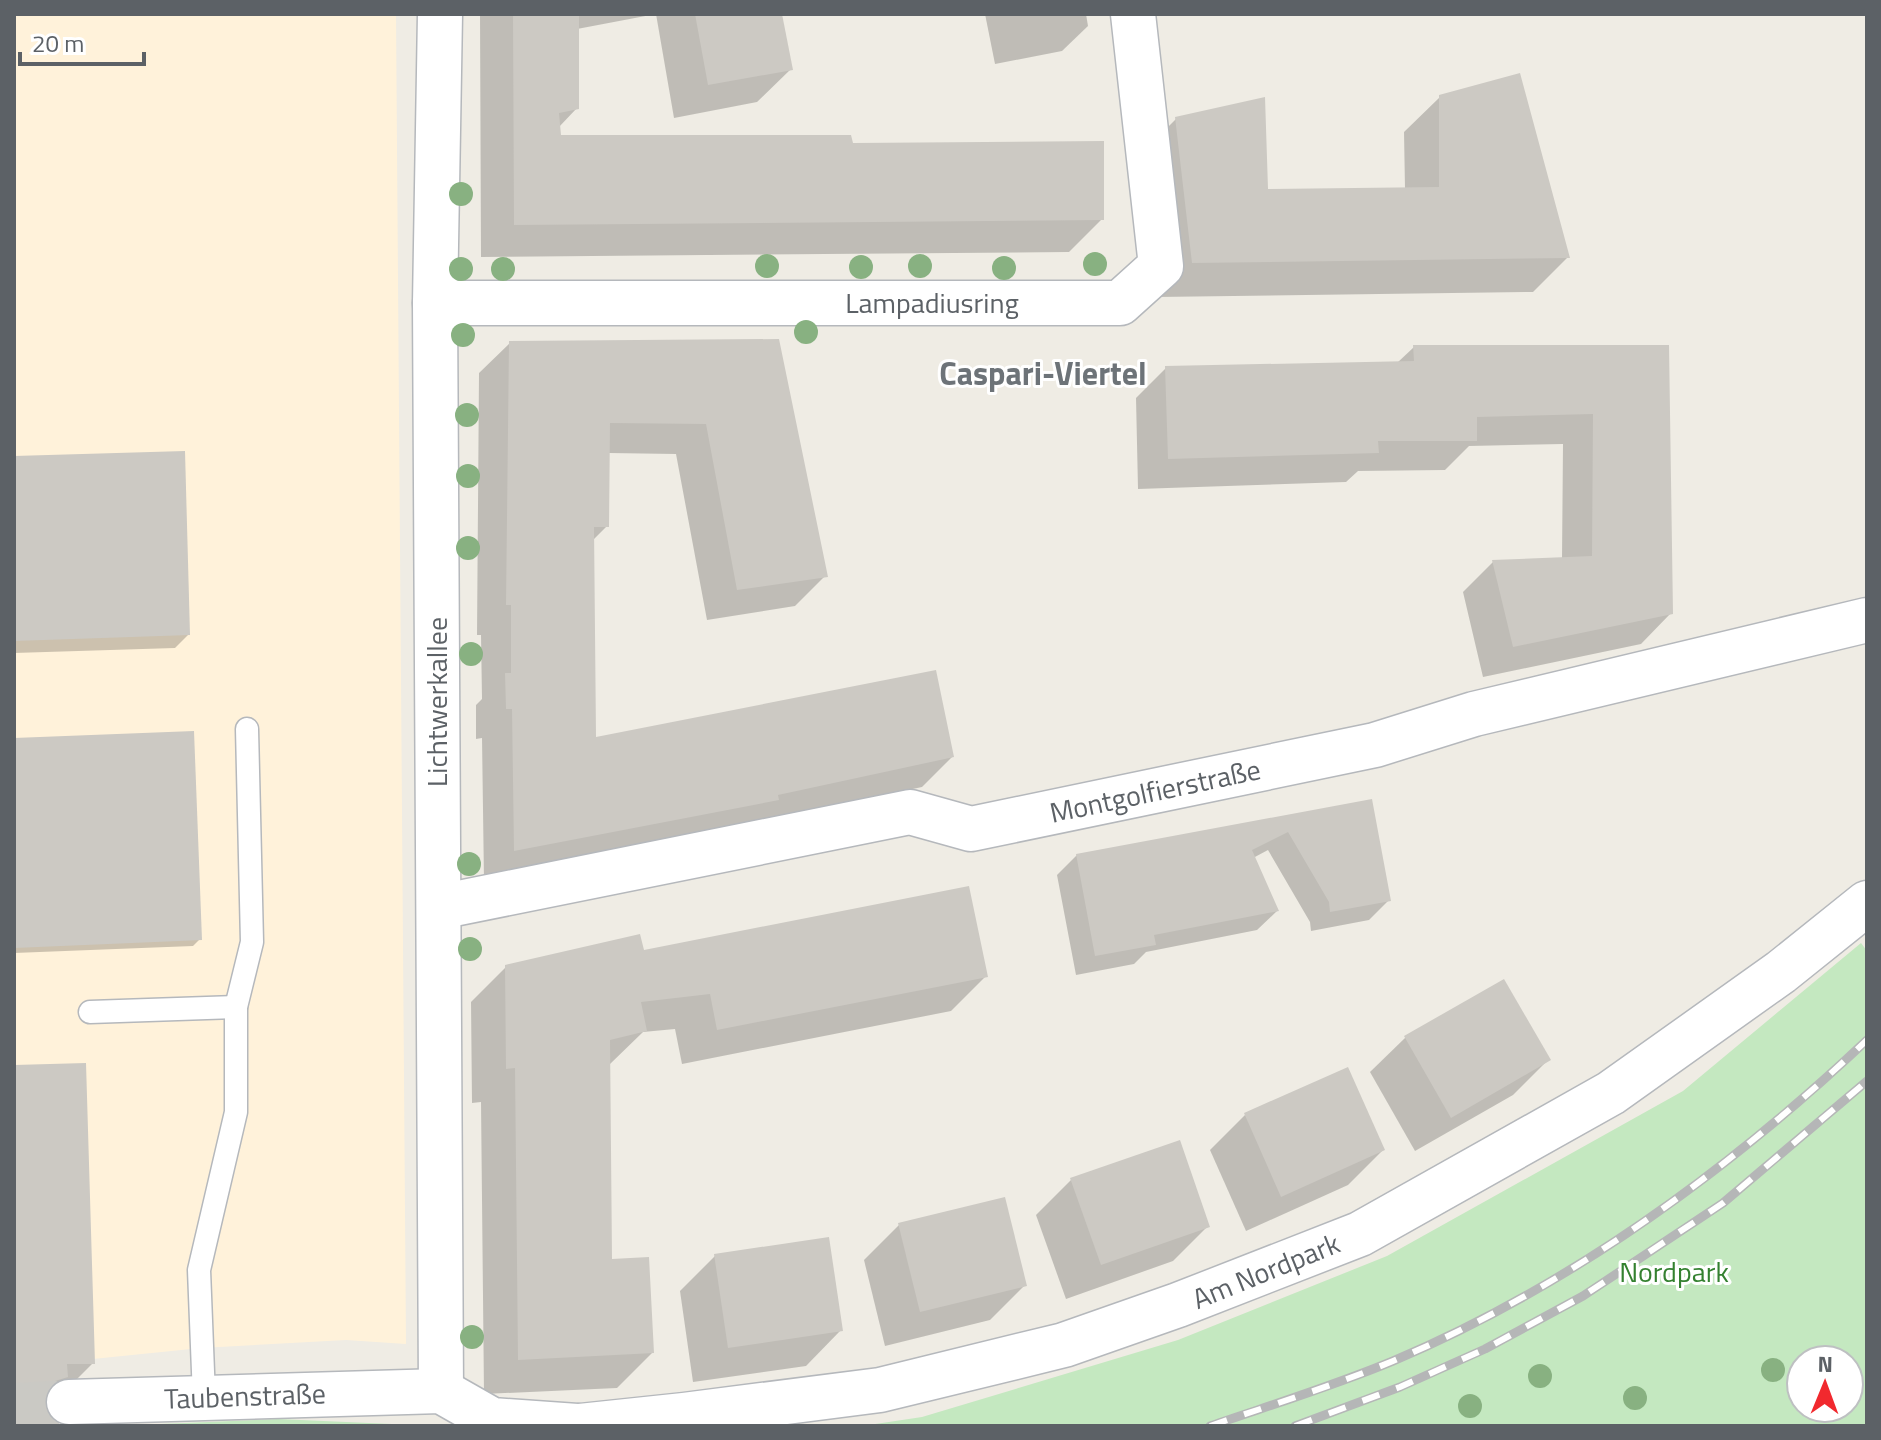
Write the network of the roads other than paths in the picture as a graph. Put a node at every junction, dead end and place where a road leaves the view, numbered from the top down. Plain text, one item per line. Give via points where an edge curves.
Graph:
1 (440, 14) edge
2 (1133, 14) edge
3 (435, 303) junction
4 (1867, 620) edge
5 (247, 729) dead end
6 (1867, 903) edge
7 (439, 907) junction
8 (236, 1007) junction
9 (90, 1012) dead end
10 (431, 1391) junction
11 (204, 1397) junction
12 (69, 1402) tunnel mouth
13 (578, 1426) edge

1 - 3 street, Lichtwerkallee
2 - 3 street, Lampadiusring via 1161,266 1120,303
3 - 7 street, Lichtwerkallee
4 - 7 street, Montgolfierstraße via 1474,714 1375,745 971,829 910,812
5 - 8 lane via 252,942
6 - 13 street, Am Nordpark via 1781,972 1611,1093 1360,1234 1064,1345 880,1390
7 - 10 street, Lichtwerkallee
8 - 9 lane
8 - 11 lane via 236,1112 199,1270
10 - 11 street, Taubenstraße
10 - 13 street, Am Nordpark via 492,1420
11 - 12 street, Taubenstraße

